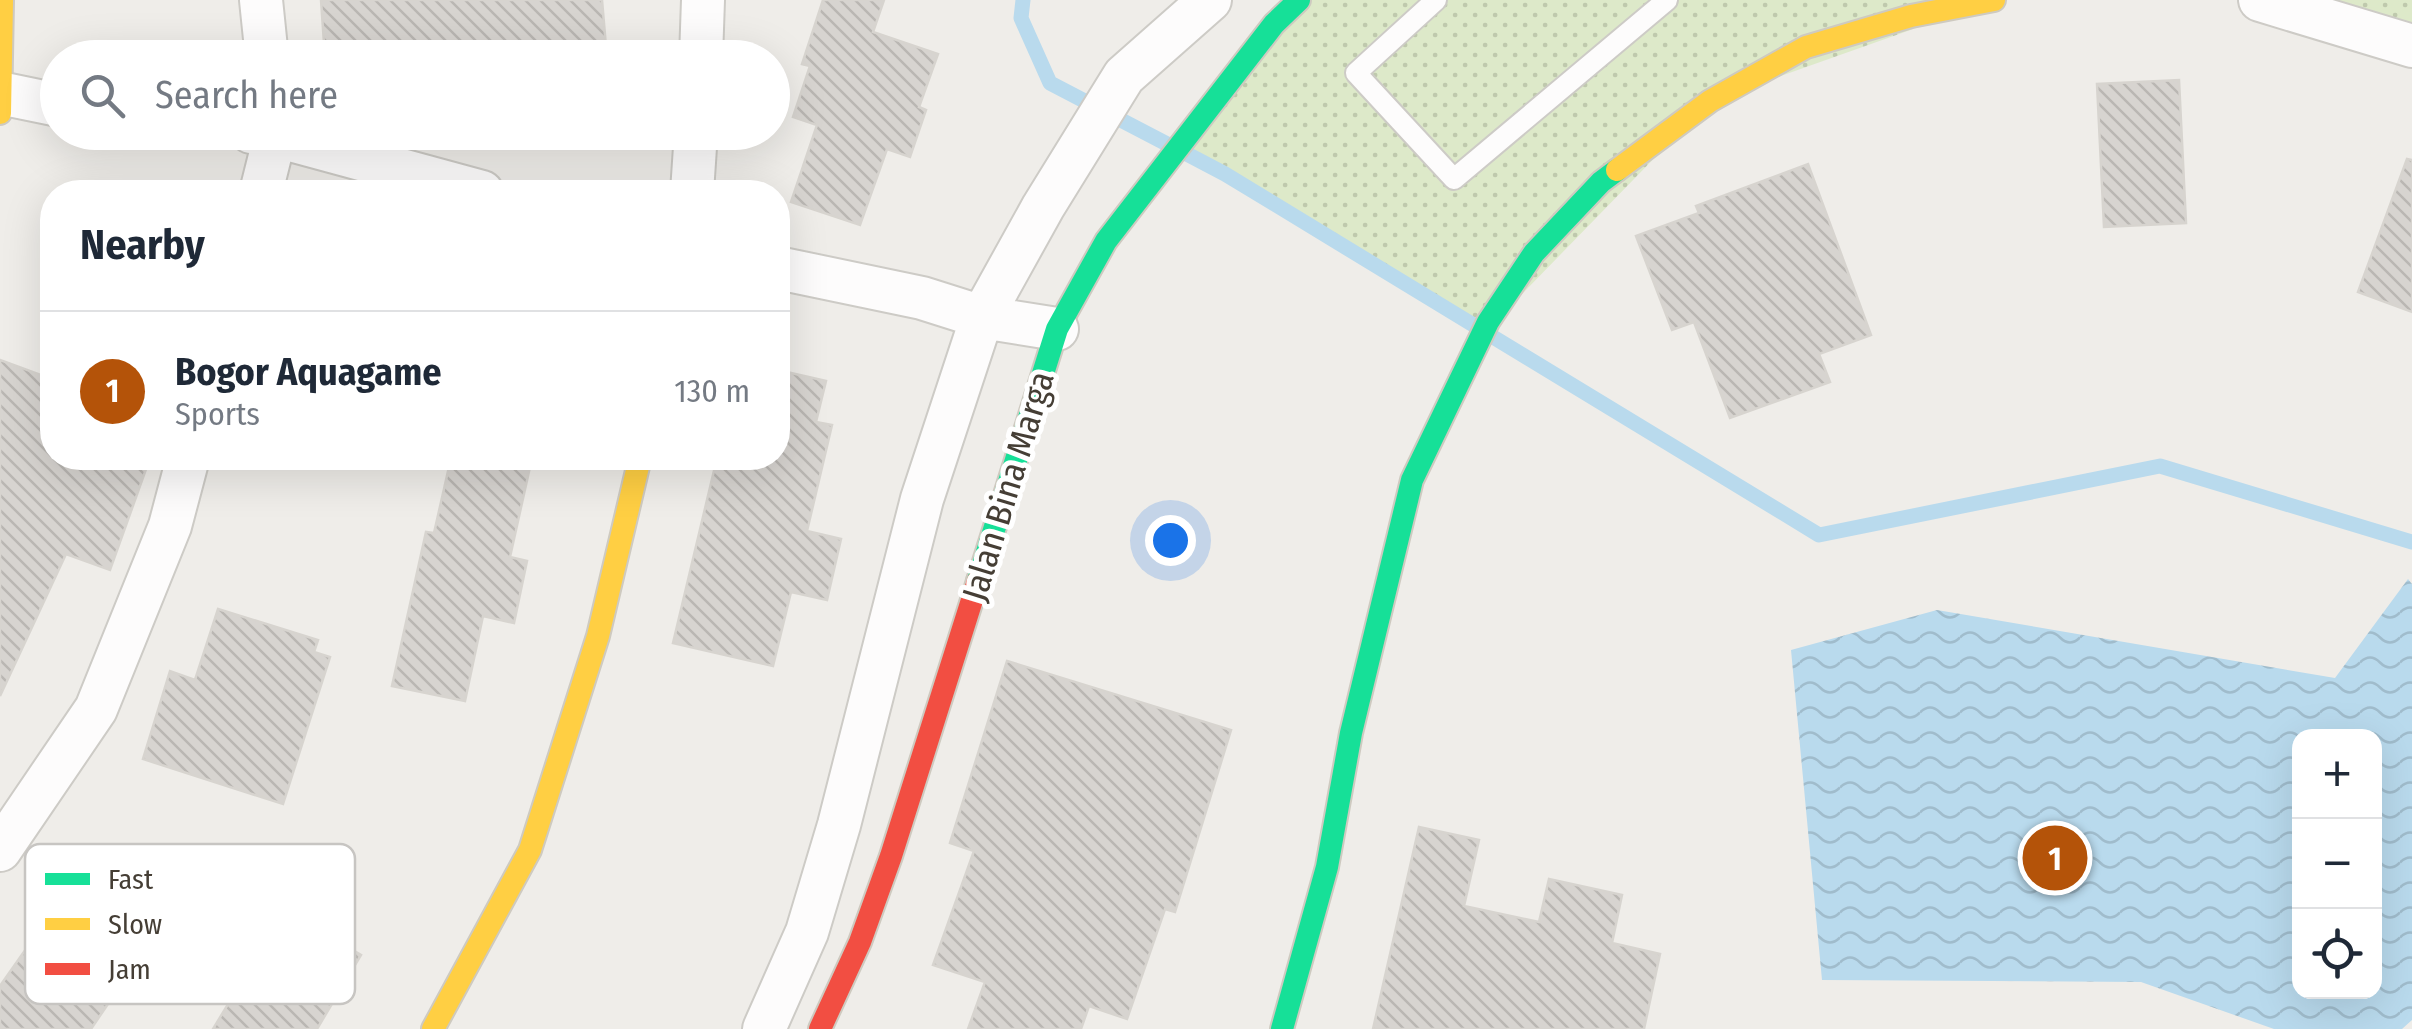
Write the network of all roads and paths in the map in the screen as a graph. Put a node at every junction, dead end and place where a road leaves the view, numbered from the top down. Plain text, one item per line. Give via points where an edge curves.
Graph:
1 (2, 0) edge
2 (261, 0) edge
3 (703, 0) edge
4 (1210, 0) edge
5 (1300, 0) edge
6 (1436, 0) edge
7 (1667, 0) edge
8 (1994, 0) edge
9 (2260, 0) edge
10 (266, 40) edge
11 (702, 40) edge
12 (2412, 46) edge
13 (1, 93) edge
14 (40, 101) edge
15 (0, 113) edge
16 (266, 150) edge
17 (327, 150) edge
18 (695, 150) edge
19 (262, 180) edge
20 (438, 180) edge
21 (693, 180) edge
22 (790, 270) edge
23 (982, 317) junction
24 (1058, 329) junction
25 (185, 470) edge
26 (637, 470) edge
27 (0, 850) edge
28 (433, 1029) edge
29 (764, 1029) edge
30 (820, 1029) edge
31 (1282, 1029) edge

1 - 13 street
2 - 10 street
3 - 11 street
4 - 23 street via 1124,76
5 - 24 street, Jalan Bina Marga via 1274,24 1106,242
6 - 7 lane via 1356,74 1454,178
8 - 31 street via 1911,16 1806,48 1710,101 1600,182 1534,253 1488,322 1412,480 1350,733 1327,867
9 - 12 street
13 - 14 street
13 - 15 street
16 - 19 street
17 - 20 street
18 - 21 street
22 - 23 street
23 - 24 street
23 - 29 street via 922,499 807,932
24 - 30 street, Jalan Bina Marga via 891,856
25 - 27 street via 170,526 96,709
26 - 28 street via 598,636 530,850

